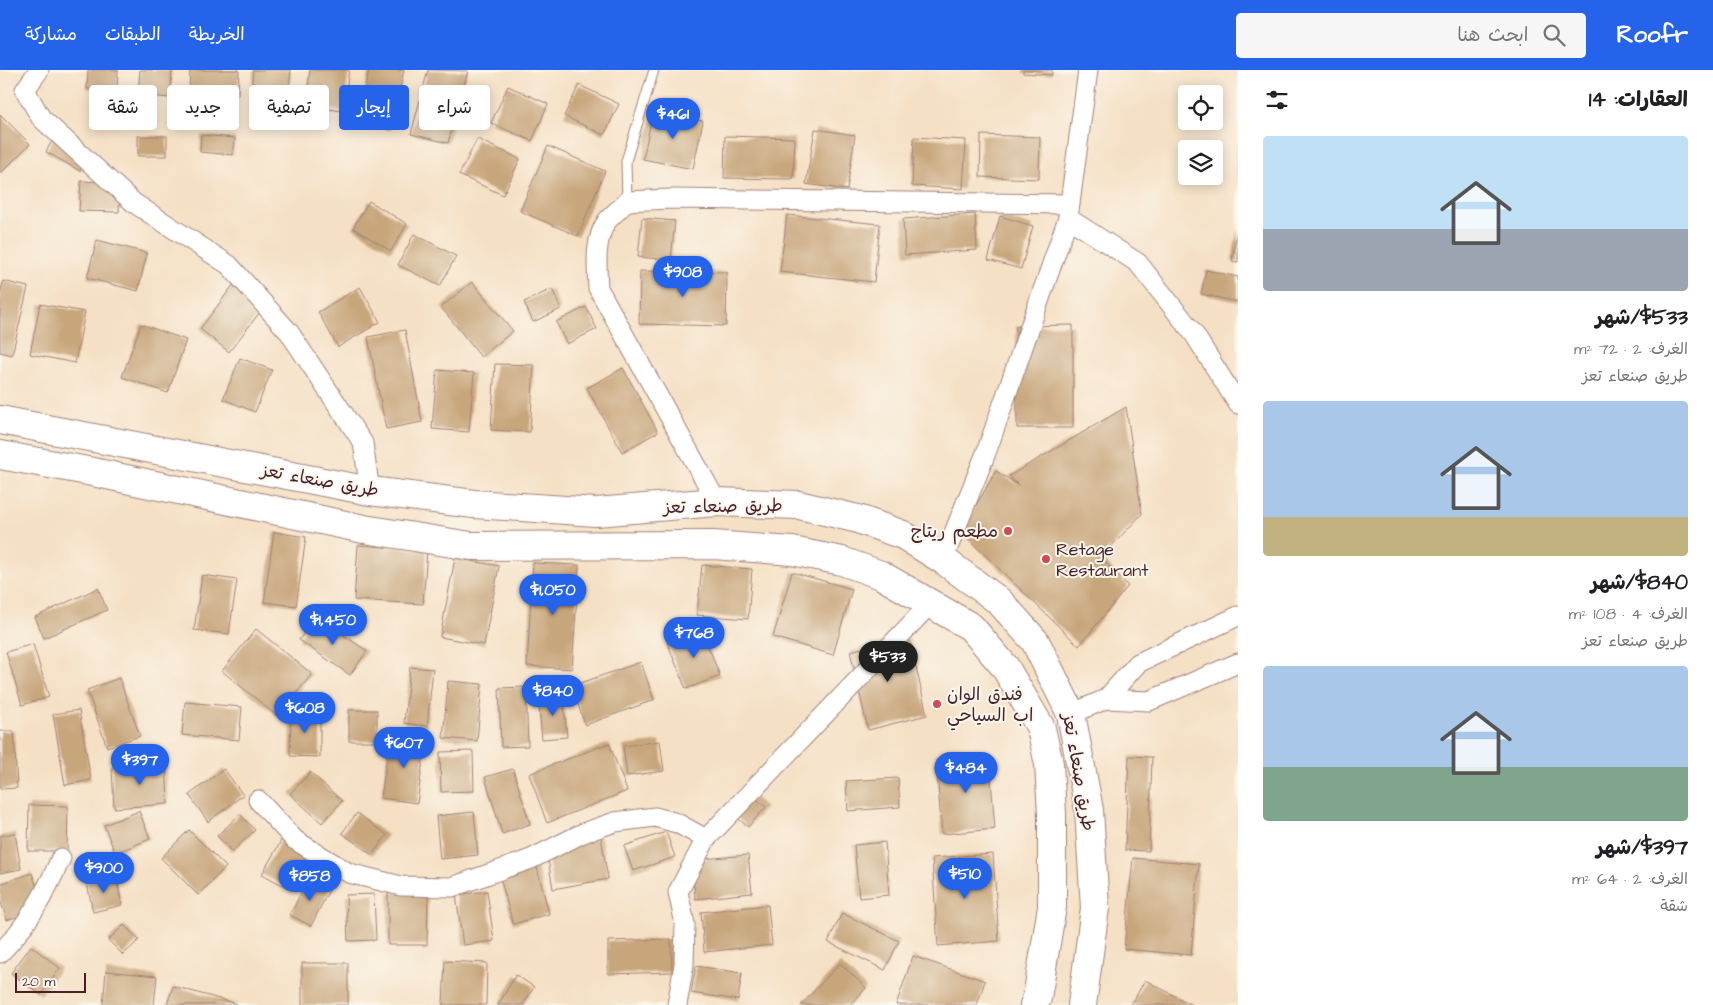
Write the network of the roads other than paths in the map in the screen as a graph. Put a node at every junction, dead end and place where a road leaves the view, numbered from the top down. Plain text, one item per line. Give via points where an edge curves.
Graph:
1 (39, 70) edge
2 (654, 70) edge
3 (1088, 70) edge
4 (627, 201) junction
5 (1069, 211) junction
6 (1238, 404) edge
7 (0, 420) edge
8 (0, 455) edge
9 (370, 490) junction
10 (717, 502) junction
11 (943, 560) junction
12 (931, 602) junction
13 (1238, 616) edge
14 (1238, 663) edge
15 (1106, 699) junction
16 (1071, 714) junction
17 (1041, 728) junction
18 (258, 800) dead end
19 (706, 839) junction
20 (61, 858) dead end
21 (0, 953) edge
22 (677, 1005) edge
23 (1034, 1005) edge
24 (1082, 1005) edge

1 - 9 street via 25,90 41,118 134,203 229,265 289,332 363,443
2 - 4 lane via 626,161
3 - 5 street
4 - 5 street via 670,199
4 - 10 street via 606,222 600,239 596,264 598,288
5 - 6 street via 1138,263 1194,334
5 - 11 street via 986,453
7 - 9 highway, طريق صنعاء تعز
8 - 12 highway, طريق صنعاء تعز via 364,529 471,546 713,545 792,551 842,561 882,575
9 - 10 highway, طريق صنعاء تعز via 474,504 596,512
10 - 11 highway, طريق صنعاء تعز via 799,504 858,519 903,535
11 - 16 highway, طريق صنعاء تعز via 999,601 1035,641
12 - 17 highway, طريق صنعاء تعز via 971,627 1005,667
12 - 19 street
13 - 15 street via 1138,662
14 - 15 street via 1149,701
15 - 16 street
16 - 17 highway
16 - 24 highway, طريق صنعاء تعز via 1089,810 1096,908
17 - 23 highway, طريق صنعاء تعز via 1049,764 1052,907
18 - 19 street via 295,840 349,873 401,886 452,888 531,859 583,832 615,822 655,817 677,823
19 - 22 street via 678,892 685,924 684,964
20 - 21 street via 46,892 17,936

